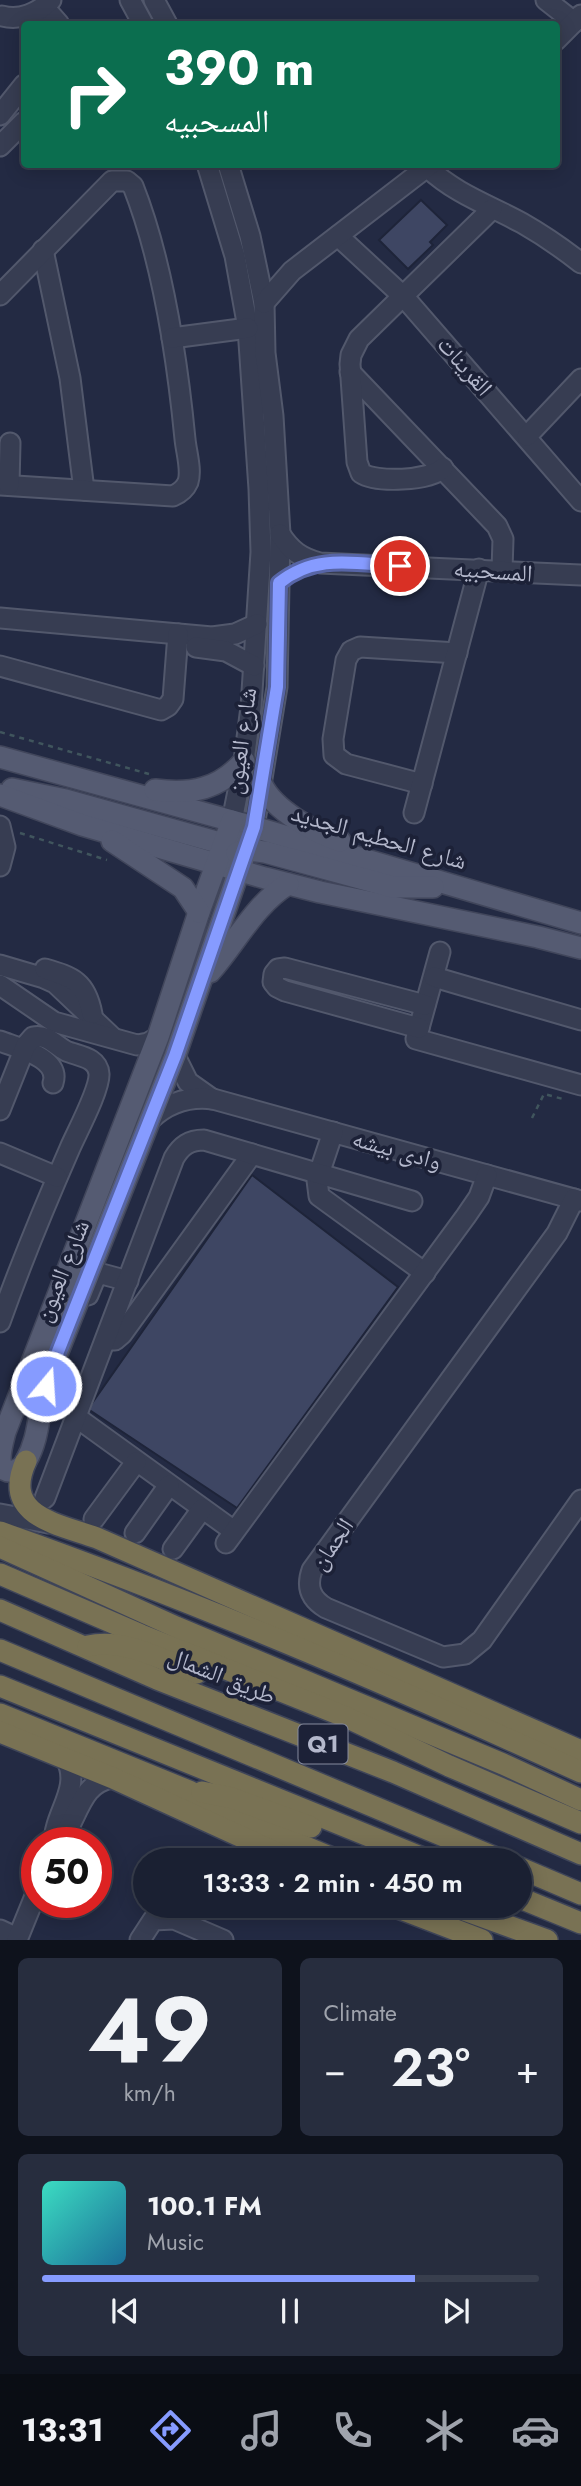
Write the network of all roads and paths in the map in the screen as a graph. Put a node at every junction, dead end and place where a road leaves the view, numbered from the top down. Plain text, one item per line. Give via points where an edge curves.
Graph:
1 (154, 0) edge
2 (547, 0) edge
3 (47, 3) edge
4 (2, 16) dead end
5 (578, 19) edge
6 (58, 21) edge
7 (165, 21) edge
8 (560, 36) edge
9 (21, 89) edge
10 (0, 115) edge
11 (21, 125) edge
12 (0, 146) edge
13 (208, 168) edge
14 (229, 168) edge
15 (427, 168) edge
16 (432, 168) edge
17 (492, 209) junction
18 (338, 236) junction
19 (43, 250) junction
20 (255, 257) junction
21 (303, 262) junction
22 (581, 263) edge
23 (0, 295) edge
24 (404, 297) junction
25 (264, 303) junction
26 (248, 328) junction
27 (172, 338) junction
28 (350, 372) junction
29 (581, 379) edge
30 (527, 436) junction
31 (9, 443) dead end
32 (443, 468) junction
33 (5, 485) edge
34 (84, 490) junction
35 (581, 500) edge
36 (280, 534) junction
37 (320, 563) junction
38 (479, 569) junction
39 (502, 570) junction
40 (581, 575) edge
41 (279, 583) junction
42 (0, 618) edge
43 (257, 624) junction
44 (177, 640) junction
45 (211, 642) junction
46 (457, 653) junction
47 (0, 666) edge
48 (254, 666) junction
49 (0, 732) edge
50 (0, 757) edge
51 (244, 761) junction
52 (152, 775) dead end
53 (422, 784) junction
54 (262, 785) junction
55 (0, 787) edge
56 (109, 787) junction
57 (0, 796) edge
58 (414, 813) dead end
59 (232, 821) junction
60 (82, 825) junction
61 (254, 827) junction
62 (1, 828) edge
63 (248, 850) junction
64 (220, 854) junction
65 (110, 861) dead end
66 (380, 865) junction
67 (0, 866) edge
68 (240, 871) junction
69 (288, 884) junction
70 (449, 885) junction
71 (199, 912) junction
72 (581, 923) edge
73 (581, 948) edge
74 (440, 952) dead end
75 (0, 957) edge
76 (0, 965) edge
77 (433, 977) junction
78 (202, 981) junction
79 (0, 985) edge
80 (425, 1005) junction
81 (92, 1019) junction
82 (581, 1020) edge
83 (419, 1028) junction
84 (158, 1037) junction
85 (115, 1040) junction
86 (0, 1041) edge
87 (24, 1051) junction
88 (175, 1056) junction
89 (53, 1083) dead end
90 (581, 1084) edge
91 (213, 1099) junction
92 (569, 1100) dead end
93 (0, 1110) edge
94 (532, 1118) dead end
95 (151, 1119) junction
96 (333, 1132) junction
97 (0, 1153) edge
98 (252, 1154) junction
99 (319, 1174) junction
100 (488, 1175) junction
101 (57, 1177) junction
102 (578, 1200) edge
103 (412, 1201) dead end
104 (106, 1234) junction
105 (425, 1273) junction
106 (130, 1276) junction
107 (4, 1296) edge
108 (0, 1322) edge
109 (69, 1325) junction
110 (106, 1340) junction
111 (76, 1417) junction
112 (4, 1424) edge
113 (26, 1461) junction
114 (136, 1462) junction
115 (169, 1485) junction
116 (46, 1497) dead end
117 (579, 1505) edge
118 (202, 1508) junction
119 (0, 1514) edge
120 (94, 1520) dead end
121 (48, 1523) junction
122 (0, 1532) edge
123 (135, 1533) dead end
124 (0, 1547) edge
125 (173, 1549) dead end
126 (0, 1574) edge
127 (51, 1596) junction
128 (0, 1610) edge
129 (176, 1627) junction
130 (85, 1646) junction
131 (0, 1650) edge
132 (0, 1686) edge
133 (0, 1714) edge
134 (385, 1736) junction
135 (6, 1740) edge
136 (581, 1751) edge
137 (66, 1759) junction
138 (581, 1772) edge
139 (113, 1778) junction
140 (189, 1791) junction
141 (581, 1800) edge
142 (581, 1823) edge
143 (56, 1827) edge
144 (70, 1827) edge
145 (266, 1848) edge
146 (308, 1848) edge
147 (370, 1848) edge
148 (398, 1848) edge
149 (471, 1848) edge
150 (581, 1854) edge
151 (532, 1873) edge
152 (581, 1894) edge
153 (532, 1903) edge
154 (21, 1918) edge
155 (424, 1918) edge
156 (486, 1918) edge
157 (581, 1923) edge
158 (11, 1936) edge
159 (140, 1940) edge
160 (223, 1940) edge
161 (482, 1940) edge
162 (547, 1940) edge

1 - 7 street
2 - 5 street
3 - 4 street via 23,17
3 - 6 street
5 - 8 street
9 - 10 street
11 - 12 street
13 - 26 street, شارع العيون via 234,256
14 - 20 street, شارع العيون
15 - 18 street
16 - 17 street via 453,189
17 - 22 street via 552,240
17 - 24 street
18 - 21 street
18 - 24 street, القرينات
19 - 23 street
19 - 27 street via 112,181 127,181 136,193 150,241
19 - 34 street via 70,378
20 - 21 street via 272,264
20 - 25 street, شارع العيون
21 - 25 street
24 - 28 street via 359,339 351,355
24 - 30 street, القرينات
25 - 36 street, شارع العيون
26 - 27 street
26 - 43 street, شارع العيون via 261,552
27 - 34 street via 187,484 173,496
28 - 32 street
28 - 32 street via 361,473 418,478
29 - 30 street
30 - 35 street, القرينات
31 - 33 street
32 - 39 street via 501,532
33 - 34 street
36 - 37 street, المسحبيه via 290,548
36 - 41 street, شارع العيون
37 - 38 street, المسحبيه
37 - 41 street, المسحبيه via 298,569
38 - 39 street, المسحبيه
38 - 46 street
39 - 40 street, المسحبيه
41 - 54 street, شارع العيون via 277,687
42 - 44 street
43 - 45 street
43 - 48 street, شارع العيون
44 - 45 street
44 - 47 street via 173,699 161,710
45 - 48 street
46 - 53 street
46 - 53 street via 360,647 346,660 334,755 346,764
48 - 51 street, شارع العيون
49 - 52 path
50 - 56 main road, شارع الحطيم الجديد
51 - 56 main road via 228,777 202,790
51 - 59 street, شارع العيون
53 - 58 street
54 - 61 street, شارع العيون
54 - 66 main road via 274,803
55 - 64 main road via 66,800
56 - 59 main road, شارع الحطيم الجديد
57 - 60 main road
59 - 61 main road, شارع الحطيم الجديد
59 - 64 main road, شارع العيون
60 - 64 main road
60 - 71 main road via 175,882
61 - 63 main road, شارع العيون
61 - 64 main road via 242,841
61 - 66 main road, شارع الحطيم الجديد
62 - 65 path
62 - 67 street via 5,847
63 - 64 main road via 226,857
63 - 68 main road, شارع العيون
63 - 70 main road via 393,887
64 - 68 main road
64 - 71 main road, شارع العيون
66 - 70 main road, شارع الحطيم الجديد
68 - 69 main road
68 - 78 main road, شارع العيون
69 - 73 main road
69 - 78 main road via 263,904
70 - 72 main road, شارع الحطيم الجديد
71 - 84 main road, شارع العيون
74 - 77 street
75 - 81 street via 73,979 87,996
76 - 81 street via 55,983
77 - 80 street
77 - 82 street
78 - 88 main road, شارع العيون
79 - 85 street via 54,1022
80 - 83 street
80 - 83 street via 285,968 274,974 273,982 285,991
81 - 85 street
83 - 90 street via 416,1039
84 - 85 street via 137,1045
84 - 112 main road, شارع العيون
86 - 87 street
87 - 89 street via 49,1063
87 - 93 street
87 - 101 street via 33,1037 45,1037 88,1058 98,1068 95,1090
88 - 91 street, وادى بيشه via 188,1082
88 - 95 main road, شارع العيون
91 - 95 street, وادى بيشه via 180,1101
91 - 96 street, وادى بيشه
92 - 94 path via 544,1094
95 - 104 main road, شارع العيون
96 - 99 street
96 - 100 street, وادى بيشه
97 - 101 street
98 - 99 street
98 - 106 street via 204,1140 183,1146 174,1158
98 - 110 street via 125,1330 115,1340
99 - 103 street
99 - 105 street via 316,1191 322,1200
100 - 102 street, وادى بيشه
100 - 105 street
101 - 107 street
102 - 117 street, الجمان via 312,1570 309,1588 318,1603 338,1613 443,1657 465,1654 482,1640
104 - 106 street via 107,1258
104 - 109 main road, شارع العيون
105 - 118 street via 230,1537
106 - 109 street via 98,1275 79,1318
106 - 110 street
107 - 108 street
109 - 113 main road, شارع العيون via 51,1370
110 - 111 street
111 - 114 street
111 - 116 street
112 - 113 main road, شارع العيون via 1,1465 14,1472
113 - 121 highway via 21,1492 30,1511
114 - 115 street
114 - 120 street
115 - 118 street
115 - 123 street
118 - 125 street
119 - 121 street
121 - 136 highway via 97,1538
122 - 138 highway via 362,1674
124 - 129 highway
126 - 127 highway
127 - 129 highway via 141,1622
127 - 134 highway
128 - 130 highway, طريق الشمال / Q1
129 - 141 highway
130 - 134 highway via 129,1647 355,1730
130 - 150 highway, طريق الشمال / Q1
131 - 149 highway, Q1
132 - 148 highway
133 - 140 highway
134 - 142 highway
135 - 137 highway
137 - 139 highway
137 - 143 street via 71,1785
139 - 144 street via 98,1782 87,1792
139 - 145 highway
140 - 146 highway via 241,1820
140 - 147 highway via 232,1798
151 - 152 highway
153 - 157 highway
154 - 158 street
155 - 161 highway
156 - 162 highway
159 - 160 street via 153,1920 174,1919

